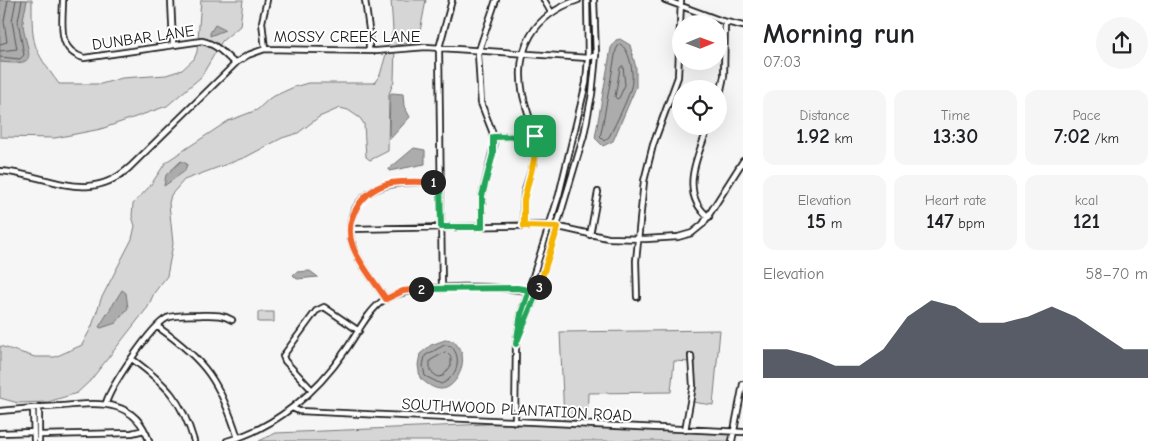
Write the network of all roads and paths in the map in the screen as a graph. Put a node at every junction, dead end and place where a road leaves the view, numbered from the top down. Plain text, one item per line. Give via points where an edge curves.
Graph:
1 (63, 0) edge
2 (171, 0) edge
3 (267, 0) edge
4 (365, 0) edge
5 (452, 0) edge
6 (496, 0) edge
7 (544, 0) edge
8 (578, 0) edge
9 (587, 0) edge
10 (594, 0) edge
11 (665, 0) edge
12 (681, 0) edge
13 (681, 6) junction
14 (551, 12) junction
15 (706, 15) edge
16 (728, 22) edge
17 (743, 26) edge
18 (173, 44) junction
19 (265, 48) junction
20 (439, 48) junction
21 (479, 50) junction
22 (369, 51) junction
23 (522, 53) junction
24 (596, 55) junction
25 (588, 58) junction
26 (235, 64) junction
27 (705, 135) edge
28 (535, 136) junction
29 (493, 137) junction
30 (743, 161) edge
31 (0, 171) edge
32 (440, 182) junction
33 (598, 192) dead end
34 (709, 217) junction
35 (550, 225) junction
36 (524, 226) junction
37 (441, 227) junction
38 (482, 227) junction
39 (558, 227) junction
40 (350, 229) junction
41 (590, 235) junction
42 (638, 239) junction
43 (442, 289) junction
44 (529, 290) junction
45 (537, 293) junction
46 (637, 297) dead end
47 (386, 299) junction
48 (232, 320) dead end
49 (158, 327) junction
50 (359, 331) junction
51 (516, 344) junction
52 (691, 356) dead end
53 (132, 359) junction
54 (743, 384) edge
55 (312, 390) junction
56 (106, 403) junction
57 (36, 408) junction
58 (292, 408) junction
59 (0, 411) edge
60 (515, 422) junction
61 (144, 430) junction
62 (685, 430) junction
63 (33, 432) junction
64 (734, 432) junction
65 (743, 432) edge
66 (0, 433) edge
67 (39, 435) junction
68 (238, 438) junction
69 (34, 441) edge
70 (39, 441) edge
71 (149, 441) edge
72 (194, 441) edge
73 (226, 441) edge
74 (732, 441) edge

1 - 18 street, DUNBAR LANE via 63,37 76,56 84,58
2 - 18 street
3 - 19 street via 262,22
4 - 22 street
5 - 20 street
6 - 21 street
7 - 14 street
8 - 14 street
9 - 25 street
10 - 24 street
11 - 13 street
12 - 13 street
13 - 15 street
13 - 42 street via 679,71 645,175
14 - 23 street via 540,22
16 - 17 street
18 - 26 street, DUNBAR LANE via 211,43
19 - 22 street, MOSSY CREEK LANE
19 - 26 street, MOSSY CREEK LANE
20 - 21 street, MOSSY CREEK LANE
20 - 22 street, MOSSY CREEK LANE
20 - 32 street
21 - 23 street, MOSSY CREEK LANE
21 - 29 street via 481,103
23 - 25 street, MOSSY CREEK LANE
23 - 28 street via 523,96
24 - 25 street, MOSSY CREEK LANE
24 - 39 street via 584,135
25 - 35 street via 578,123
26 - 31 street, MOSSY CREEK LANE via 130,167 109,182 78,187 23,173
27 - 34 street via 694,163 692,179 696,200
28 - 29 street
28 - 36 street via 534,160 524,200
29 - 38 street via 493,154 482,196
30 - 34 street
32 - 37 street
32 - 40 street via 392,183 374,190 356,208
33 - 41 street
34 - 42 street via 688,235
35 - 36 street
35 - 39 street
35 - 44 street
36 - 38 street
37 - 38 street
37 - 40 street
37 - 43 street
39 - 41 street
39 - 45 street
40 - 47 street via 354,250
41 - 42 street
42 - 46 street
43 - 44 street
43 - 47 street via 408,290
44 - 45 street
44 - 51 street
45 - 51 street
47 - 50 street
48 - 49 street via 225,315 180,316 165,319
49 - 53 street
49 - 68 street via 200,360 216,382 227,403
50 - 55 street via 335,366
50 - 55 street via 327,309 322,307 316,311 283,356
51 - 60 street
52 - 62 street via 693,386
53 - 56 street via 110,391
53 - 72 street via 173,394 184,411
54 - 64 street
55 - 58 street
56 - 57 street
56 - 61 street via 125,410
57 - 59 street
57 - 63 street
57 - 67 street
58 - 60 street, SOUTHWOOD PLANTATION ROAD via 299,411
58 - 68 street via 266,426
60 - 62 street, SOUTHWOOD PLANTATION ROAD
61 - 67 street
61 - 71 street
62 - 64 street, SOUTHWOOD PLANTATION ROAD
63 - 66 street
63 - 69 street
64 - 65 street, SOUTHWOOD PLANTATION ROAD
64 - 74 street
67 - 70 street
68 - 73 street

